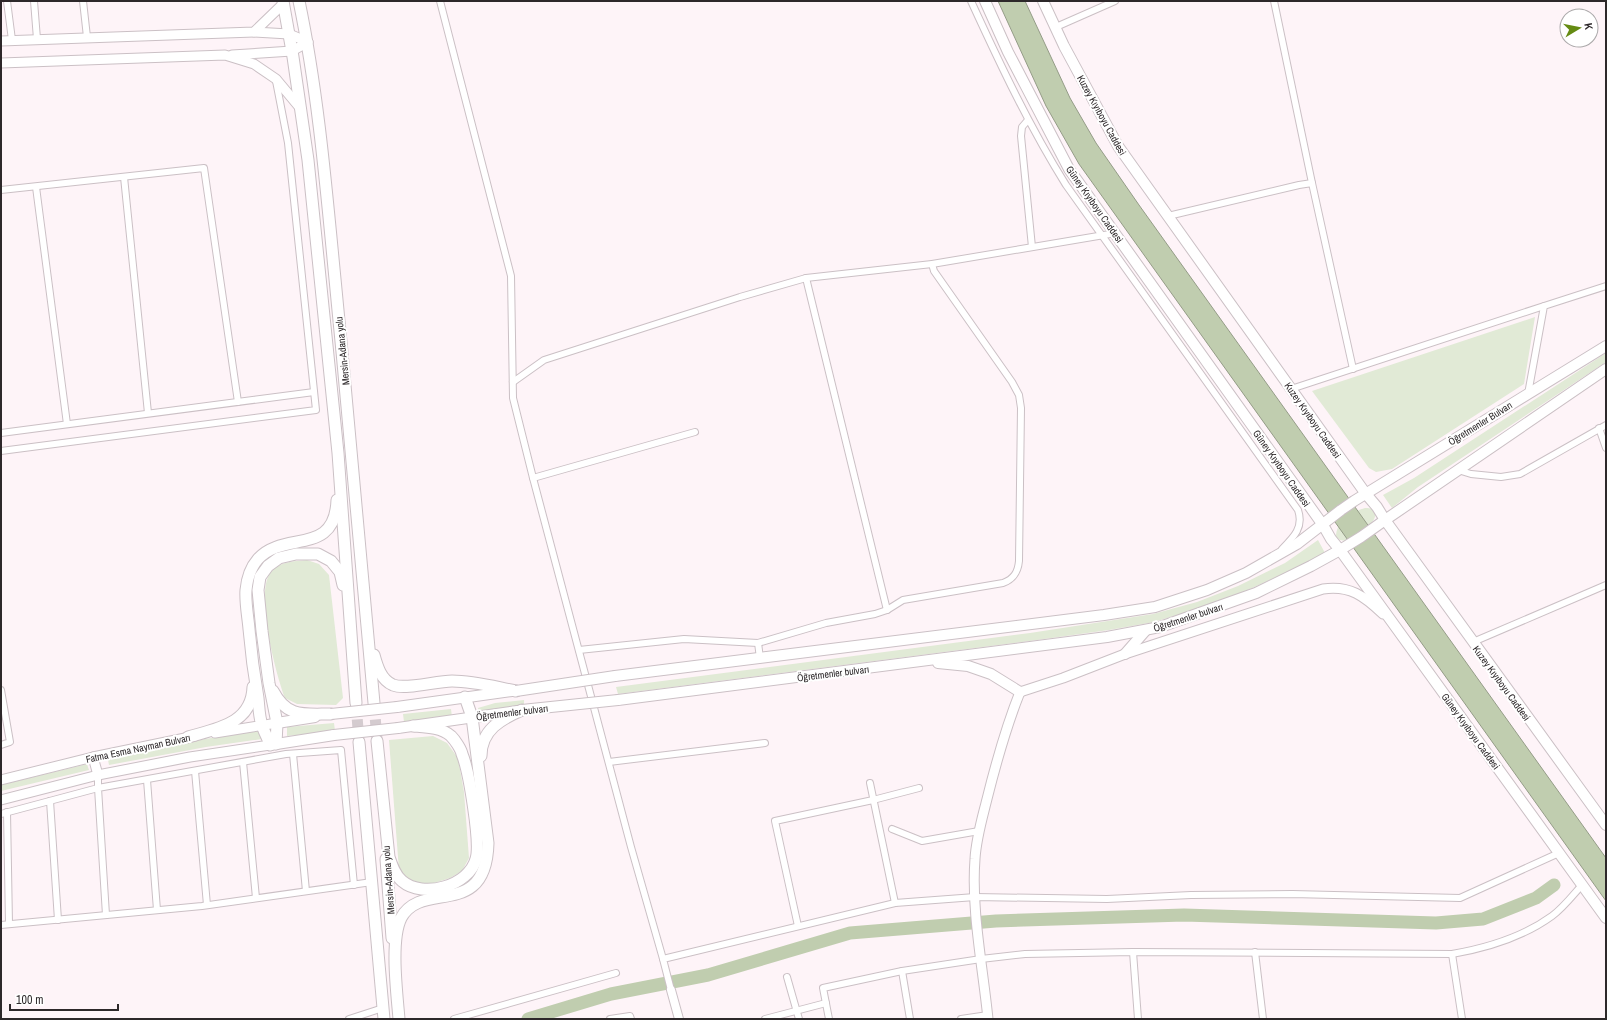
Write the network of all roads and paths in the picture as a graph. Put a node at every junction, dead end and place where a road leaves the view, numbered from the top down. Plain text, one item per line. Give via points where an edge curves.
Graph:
1 (7, 1) edge
2 (34, 1) edge
3 (82, 1) edge
4 (299, 1) edge
5 (440, 1) edge
6 (971, 1) edge
7 (985, 1) edge
8 (1043, 1) edge
9 (1115, 1) edge
10 (1274, 1) edge
11 (283, 3) edge
12 (1056, 27) junction
13 (254, 32) junction
14 (289, 34) junction
15 (86, 37) junction
16 (36, 39) junction
17 (12, 40) junction
18 (1, 41) edge
19 (308, 42) junction
20 (292, 51) junction
21 (225, 55) junction
22 (1, 63) edge
23 (276, 79) junction
24 (301, 109) junction
25 (1028, 120) junction
26 (124, 177) junction
27 (1312, 183) junction
28 (36, 186) junction
29 (1, 190) edge
30 (1168, 216) junction
31 (1116, 233) junction
32 (1103, 236) junction
33 (1032, 247) junction
34 (932, 264) junction
35 (806, 278) junction
36 (1606, 286) edge
37 (1544, 306) junction
38 (1606, 346) edge
39 (1353, 369) junction
40 (1606, 369) edge
41 (513, 382) junction
42 (1291, 389) junction
43 (314, 392) junction
44 (1528, 394) junction
45 (238, 402) junction
46 (148, 413) junction
47 (67, 424) junction
48 (1606, 425) edge
49 (1599, 428) junction
50 (695, 432) dead end
51 (1, 433) edge
52 (1606, 448) edge
53 (1, 452) edge
54 (338, 453) junction
55 (1458, 470) junction
56 (533, 478) junction
57 (1366, 494) junction
58 (1354, 501) joint
59 (1385, 520) junction
60 (1325, 523) junction
61 (1343, 548) junction
62 (1272, 558) junction
63 (1606, 585) edge
64 (887, 610) junction
65 (365, 612) junction
66 (1396, 627) junction
67 (1146, 630) junction
68 (1473, 642) junction
69 (758, 643) junction
70 (579, 650) junction
71 (1125, 654) junction
72 (353, 656) junction
73 (760, 658) junction
74 (922, 661) junction
75 (253, 667) junction
76 (269, 683) junction
77 (1, 690) edge
78 (516, 691) junction
79 (1020, 692) junction
80 (465, 698) junction
81 (356, 703) tunnel mouth
82 (374, 703) tunnel mouth
83 (522, 710) junction
84 (331, 714) junction
85 (472, 717) junction
86 (277, 723) junction
87 (262, 725) junction
88 (413, 726) junction
89 (188, 737) junction
90 (359, 742) tunnel mouth
91 (765, 743) dead end
92 (273, 744) junction
93 (1, 745) edge
94 (294, 754) junction
95 (93, 757) junction
96 (243, 762) junction
97 (609, 762) junction
98 (195, 771) junction
99 (98, 775) junction
100 (480, 777) junction
101 (1, 780) edge
102 (147, 780) junction
103 (870, 783) dead end
104 (98, 788) junction
105 (919, 788) dead end
106 (1, 800) edge
107 (873, 800) junction
108 (50, 801) junction
109 (4, 813) edge
110 (1606, 826) edge
111 (892, 829) dead end
112 (979, 832) junction
113 (1559, 853) junction
114 (372, 882) junction
115 (354, 885) junction
116 (1582, 885) junction
117 (306, 891) junction
118 (975, 896) junction
119 (256, 898) junction
120 (895, 903) junction
121 (207, 905) junction
122 (157, 910) junction
123 (106, 915) junction
124 (1606, 918) edge
125 (58, 920) junction
126 (9, 924) junction
127 (1, 925) edge
128 (798, 926) junction
129 (1133, 952) junction
130 (1255, 952) junction
131 (1452, 954) junction
132 (980, 955) junction
133 (662, 959) junction
134 (902, 971) junction
135 (616, 973) dead end
136 (787, 977) dead end
137 (671, 990) joint
138 (826, 1003) junction
139 (383, 1008) junction
140 (797, 1011) junction
141 (988, 1017) edge
142 (349, 1019) edge
143 (384, 1019) edge
144 (398, 1019) edge
145 (454, 1019) edge
146 (610, 1019) edge
147 (631, 1019) edge
148 (679, 1019) edge
149 (765, 1019) edge
150 (799, 1019) edge
151 (829, 1019) edge
152 (910, 1019) edge
153 (961, 1019) edge
154 (1138, 1019) edge
155 (1263, 1019) edge
156 (1462, 1019) edge

1 - 17 street
2 - 16 street
3 - 15 street
4 - 19 highway, Mersin-Adana yolu
5 - 41 street via 511,276
6 - 25 street
7 - 31 main road, Güney Kıyıboyu Caddesi via 1008,52 1069,169
8 - 12 main road, Kuzey Kıyıboyu Caddesi
9 - 12 street
10 - 27 street
11 - 13 main road
11 - 14 highway, Mersin-Adana yolu
12 - 30 main road, Kuzey Kıyıboyu Caddesi via 1118,146
13 - 14 main road
13 - 15 main road
14 - 19 main road
14 - 20 highway, Mersin-Adana yolu
15 - 16 main road
16 - 17 main road
17 - 18 main road
19 - 20 main road
19 - 65 highway, Mersin-Adana yolu via 323,158
20 - 21 main road
20 - 24 highway, Mersin-Adana yolu
21 - 22 main road
21 - 23 main road via 254,64
23 - 24 main road
23 - 43 street via 288,143
24 - 54 highway, Mersin-Adana yolu
25 - 32 street via 1066,185
25 - 33 street via 1022,127 1021,136
26 - 28 street
26 - 45 street via 204,168
26 - 46 street
27 - 30 street
27 - 39 street
28 - 29 street
28 - 47 street
30 - 42 main road, Kuzey Kıyıboyu Caddesi
31 - 32 street
31 - 60 main road, Güney Kıyıboyu Caddesi
32 - 33 street
32 - 62 street via 1298,510 1300,526
33 - 34 street
34 - 35 street
34 - 64 street via 934,271 1019,395 1021,408 1018,568 1012,578 1003,583 903,600
35 - 41 street via 544,360
35 - 64 street
36 - 37 street
37 - 39 street
37 - 44 street
38 - 44 main road, Öğretmenler Bulvarı
39 - 42 street
40 - 55 main road
41 - 56 street via 513,398
42 - 57 main road, Kuzey Kıyıboyu Caddesi
43 - 45 street
43 - 53 street via 316,410
44 - 57 main road, Öğretmenler Bulvarı
45 - 46 street
46 - 47 street
47 - 51 street
48 - 49 street
49 - 52 street
49 - 55 street via 1520,474 1501,477
50 - 56 street
54 - 72 highway, Mersin-Adana yolu
54 - 75 highway via 336,509 328,528 315,538 277,546 264,553 249,574 246,590
55 - 59 main road
56 - 70 street
57 - 58 main road, Öğretmenler Bulvarı
57 - 59 main road, Kuzey Kıyıboyu Caddesi
58 - 60 main road, Öğretmenler bulvarı
59 - 61 main road, Öğretmenler bulvarı
59 - 68 main road, Kuzey Kıyıboyu Caddesi
60 - 61 main road, Güney Kıyıboyu Caddesi via 1331,539
60 - 62 main road, Öğretmenler bulvarı via 1297,544
61 - 66 main road, Güney Kıyıboyu Caddesi
61 - 67 main road, Öğretmenler bulvarı via 1256,593
62 - 73 main road, Öğretmenler bulvarı via 1207,590 1155,607
63 - 68 street
64 - 69 street via 826,623
65 - 78 highway via 378,667 391,684 406,686 462,682
65 - 82 highway, Mersin-Adana yolu
66 - 71 main road via 1368,600 1346,589 1323,589
66 - 113 main road, Güney Kıyıboyu Caddesi
67 - 71 main road
67 - 74 main road, Öğretmenler bulvarı via 1107,638
68 - 110 main road, Kuzey Kıyıboyu Caddesi
69 - 70 street via 684,639
69 - 73 street
70 - 97 street
71 - 79 main road
72 - 76 highway via 340,572 331,561 318,554 296,554 279,558 268,566 260,577 258,590
72 - 81 highway, Mersin-Adana yolu
73 - 78 main road, Öğretmenler bulvarı, bridge
74 - 79 main road via 968,666 991,674
74 - 83 main road, Öğretmenler bulvarı, bridge
75 - 87 highway
75 - 89 highway via 253,696 247,710 237,720
76 - 84 highway via 278,699 288,709 302,714
76 - 86 highway
77 - 93 street via 10,742
78 - 80 main road, Öğretmenler bulvarı
79 - 112 main road via 1007,725
80 - 84 main road, Öğretmenler bulvarı, bridge
80 - 85 highway
83 - 85 main road, Öğretmenler bulvarı
83 - 100 highway via 508,716 488,731 481,748
84 - 86 main road, Öğretmenler bulvarı
85 - 88 main road, Öğretmenler bulvarı
85 - 100 highway
86 - 87 main road, Fatma Esma Nayman Bulvarı
86 - 92 highway
87 - 89 main road, Fatma Esma Nayman Bulvarı
87 - 92 highway
88 - 92 main road, Öğretmenler bulvarı, bridge
88 - 144 highway, Mersin-Adana yolu via 434,728 450,736 462,752 467,769 477,841 476,859 470,872 459,881 428,889 415,888 402,881 394,871 389,857 377,741
89 - 95 main road, Fatma Esma Nayman Bulvarı
90 - 114 highway, Mersin-Adana yolu
91 - 97 street
92 - 99 main road, Fatma Esma Nayman Bulvarı
94 - 96 street
94 - 115 street via 341,750
94 - 117 street
95 - 99 main road
95 - 101 main road, Fatma Esma Nayman Bulvarı
96 - 98 street
96 - 119 street
97 - 133 street
98 - 102 street
98 - 121 street
99 - 104 street
99 - 106 main road, Fatma Esma Nayman Bulvarı
100 - 144 highway via 488,860 482,875 473,886 461,893 418,903 409,908 401,919 396,934
102 - 104 street
102 - 122 street
103 - 107 street
104 - 108 street
104 - 123 street
105 - 107 street
107 - 120 street
107 - 128 street via 775,821
108 - 109 street
108 - 125 street
109 - 126 street
111 - 112 street via 922,841
112 - 118 main road via 975,859
113 - 116 main road, Güney Kıyıboyu Caddesi
113 - 118 street via 1460,898 1292,894 1107,899
114 - 115 street
114 - 139 highway, Mersin-Adana yolu
115 - 117 street
116 - 124 main road, Güney Kıyıboyu Caddesi
116 - 131 street via 1553,915 1526,932 1489,946
117 - 119 street
118 - 120 street
118 - 132 main road
119 - 121 street
120 - 128 street
121 - 122 street
122 - 123 street
123 - 125 street
125 - 126 street
126 - 127 street
128 - 133 street
129 - 130 street
129 - 132 street
129 - 154 street
130 - 131 street
130 - 155 street
131 - 156 street
132 - 134 street
132 - 141 main road
133 - 137 street
134 - 138 street via 823,988
134 - 152 street
135 - 145 street
136 - 140 street
137 - 148 street
138 - 140 street
138 - 151 street
139 - 142 street
139 - 143 highway, Mersin-Adana yolu
140 - 149 street
140 - 150 street
141 - 153 street
146 - 147 street via 630,1016

